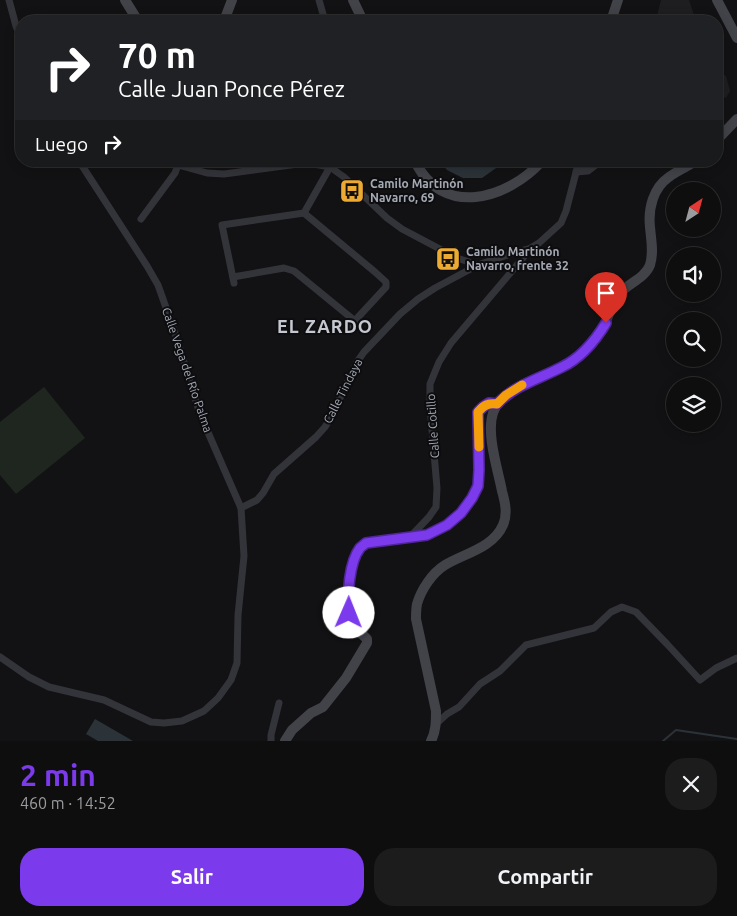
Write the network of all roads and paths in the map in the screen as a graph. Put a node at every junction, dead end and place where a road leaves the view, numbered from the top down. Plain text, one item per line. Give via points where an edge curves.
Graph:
1 (9, 0) edge
2 (125, 0) edge
3 (232, 0) edge
4 (319, 0) edge
5 (352, 0) edge
6 (618, 0) edge
7 (717, 0) edge
8 (134, 15) edge
9 (226, 15) edge
10 (323, 15) edge
11 (360, 15) edge
12 (613, 15) edge
13 (15, 22) edge
14 (737, 38) edge
15 (737, 120) edge
16 (723, 134) edge
17 (83, 167) edge
18 (177, 167) edge
19 (185, 167) edge
20 (276, 167) edge
21 (329, 167) edge
22 (334, 167) edge
23 (418, 167) edge
24 (536, 167) edge
25 (577, 167) edge
26 (593, 167) edge
27 (685, 167) edge
28 (576, 172) junction
29 (304, 212) junction
30 (141, 219) dead end
31 (529, 249) junction
32 (478, 265) junction
33 (355, 321) junction
34 (349, 327) dead end
35 (497, 404) junction
36 (241, 508) junction
37 (410, 536) junction
38 (0, 657) edge
39 (737, 658) edge
40 (279, 703) dead end
41 (436, 724) junction
42 (271, 741) edge
43 (285, 741) edge
44 (431, 741) edge

1 - 13 street
2 - 8 street
3 - 9 street
4 - 10 street
5 - 11 street
6 - 12 street
7 - 14 street
15 - 16 street
17 - 36 street, Calle Vega del Río Palma via 158,285 200,414
18 - 30 street
19 - 20 street via 224,174
21 - 29 street
22 - 32 street via 402,229 457,258
23 - 24 street via 430,183 443,192 459,197 482,197 504,190
25 - 28 street
26 - 28 street
27 - 35 street via 657,188 649,224 652,247 649,268 619,294 598,336 584,352 564,366 522,385
28 - 31 street via 561,223
29 - 33 street via 386,282 386,287
29 - 33 street via 222,225 233,280 284,268 294,271
31 - 32 street, Calle Tindaya
31 - 37 street, Calle Cotillo via 518,266 450,343 439,362 430,384 436,506
32 - 36 street, Calle Tindaya via 435,288 400,314 357,362 332,415 316,437 274,474 257,500
33 - 34 street
35 - 37 street via 489,403 478,412 478,486 472,498 447,525 427,535
35 - 41 street via 490,428 506,506 504,523 496,536 444,566 431,578 416,606
36 - 38 street, Calle Vega del Río Palma via 244,556 237,663 231,680 204,711 182,721 151,722 104,700 48,686
37 - 43 street via 366,543 360,549 352,567 348,600 352,623 367,643 346,678 323,707 292,730
39 - 41 street via 700,680 636,612 622,607 610,612 594,628 526,645
40 - 42 street
41 - 44 street

